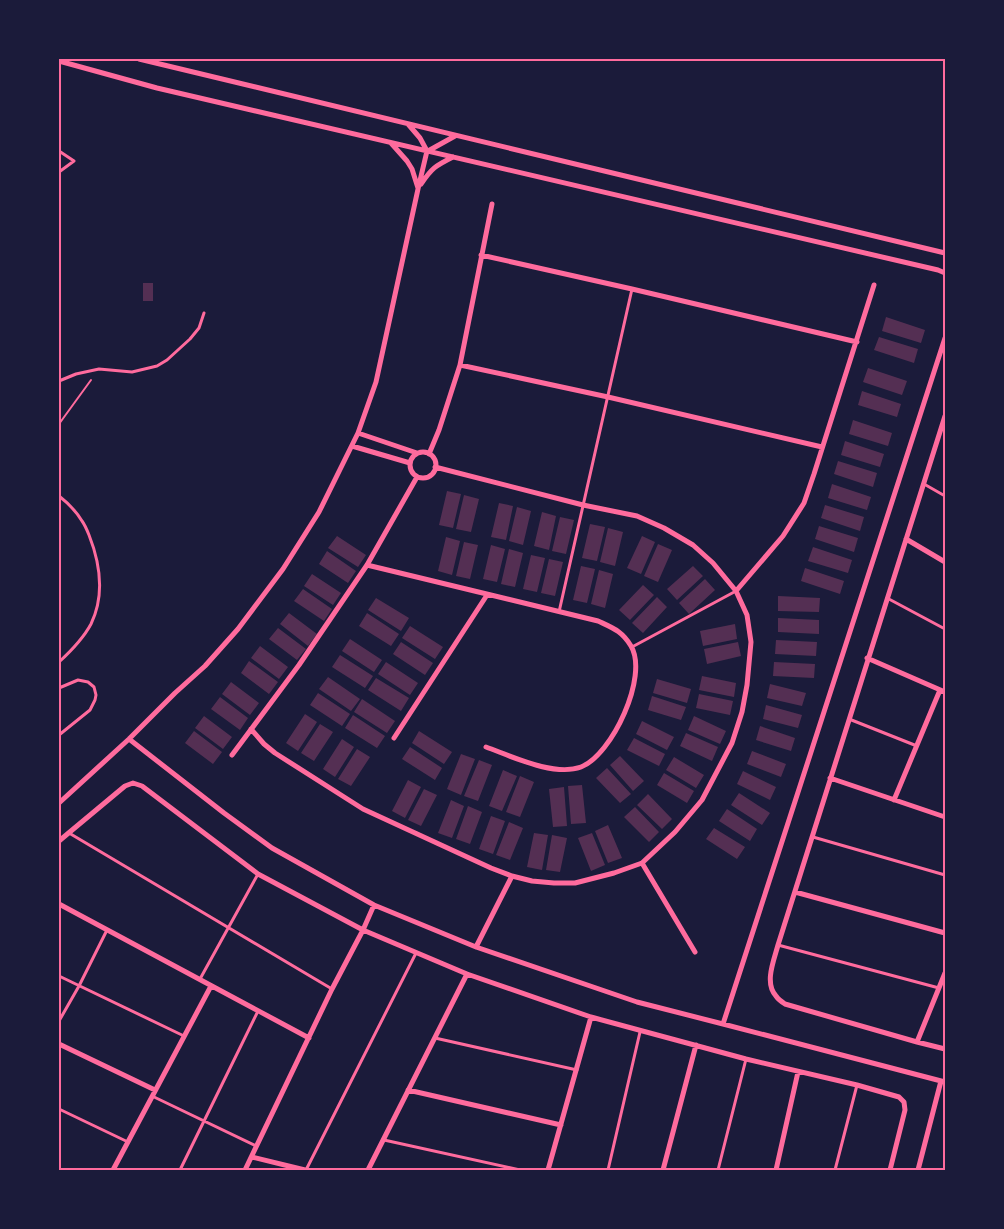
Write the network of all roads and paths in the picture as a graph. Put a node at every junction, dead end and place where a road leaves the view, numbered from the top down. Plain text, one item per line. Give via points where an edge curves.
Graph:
1 (139, 59) edge
2 (59, 61) edge
3 (408, 124) junction
4 (456, 136) junction
5 (391, 142) junction
6 (59, 150) edge
7 (427, 151) junction
8 (453, 157) junction
9 (59, 172) edge
10 (418, 189) junction
11 (492, 204) dead end
12 (945, 254) edge
13 (482, 255) junction
14 (945, 273) edge
15 (874, 285) dead end
16 (632, 289) junction
17 (204, 313) dead end
18 (945, 338) edge
19 (856, 342) junction
20 (460, 365) junction
21 (99, 369) junction
22 (59, 381) edge
23 (608, 397) junction
24 (945, 416) edge
25 (59, 424) edge
26 (358, 432) junction
27 (943, 432) edge
28 (352, 446) junction
29 (822, 447) junction
30 (417, 454) junction
31 (428, 454) junction
32 (410, 463) junction
33 (435, 467) junction
34 (417, 477) junction
35 (923, 484) junction
36 (59, 496) edge
37 (945, 496) edge
38 (583, 505) junction
39 (906, 539) junction
40 (945, 562) edge
41 (367, 565) junction
42 (736, 591) junction
43 (487, 595) junction
44 (887, 598) junction
45 (559, 612) junction
46 (945, 629) edge
47 (632, 647) junction
48 (868, 658) junction
49 (59, 662) edge
50 (59, 688) edge
51 (943, 691) edge
52 (849, 719) junction
53 (251, 729) junction
54 (59, 735) edge
55 (394, 738) dead end
56 (130, 739) junction
57 (917, 746) junction
58 (486, 747) dead end
59 (232, 755) dead end
60 (830, 778) junction
61 (894, 800) junction
62 (59, 802) edge
63 (945, 817) edge
64 (68, 833) junction
65 (812, 836) junction
66 (59, 841) edge
67 (642, 863) junction
68 (258, 874) junction
69 (945, 875) edge
70 (512, 876) junction
71 (795, 892) junction
72 (59, 904) edge
73 (374, 905) junction
74 (228, 928) junction
75 (107, 930) junction
76 (363, 930) junction
77 (945, 933) edge
78 (778, 944) junction
79 (476, 946) junction
80 (695, 952) dead end
81 (416, 953) junction
82 (945, 973) edge
83 (467, 974) junction
84 (59, 976) edge
85 (200, 979) junction
86 (79, 986) junction
87 (211, 986) junction
88 (939, 988) junction
89 (332, 989) junction
90 (258, 1010) junction
91 (591, 1017) junction
92 (59, 1021) edge
93 (723, 1024) junction
94 (640, 1032) junction
95 (184, 1036) junction
96 (308, 1038) junction
97 (435, 1038) junction
98 (917, 1042) junction
99 (59, 1044) edge
100 (696, 1045) junction
101 (945, 1049) edge
102 (746, 1059) junction
103 (576, 1070) junction
104 (798, 1072) junction
105 (943, 1082) edge
106 (857, 1085) junction
107 (155, 1090) junction
108 (408, 1090) junction
109 (152, 1096) junction
110 (59, 1109) edge
111 (204, 1121) junction
112 (561, 1126) junction
113 (383, 1140) junction
114 (128, 1142) junction
115 (256, 1147) junction
116 (252, 1157) junction
117 (113, 1170) edge
118 (180, 1170) edge
119 (245, 1170) edge
120 (305, 1170) edge
121 (368, 1170) edge
122 (520, 1170) edge
123 (548, 1170) edge
124 (608, 1170) edge
125 (663, 1170) edge
126 (718, 1170) edge
127 (776, 1170) edge
128 (835, 1170) edge
129 (890, 1170) edge
130 (918, 1170) edge

1 - 3 street
2 - 5 street via 157,88
3 - 4 street
3 - 7 street
4 - 7 street
4 - 12 street
5 - 7 street
5 - 10 street via 412,169
6 - 9 lane via 74,160
7 - 8 street
7 - 10 street
8 - 10 street via 430,170
8 - 14 street
10 - 26 street via 376,382
11 - 13 street
13 - 16 street
13 - 20 street
15 - 19 street
16 - 19 street
16 - 23 lane
17 - 21 lane via 199,328 190,339 157,366 132,372
18 - 93 street
19 - 29 street
20 - 23 street
20 - 31 street
21 - 22 lane
21 - 25 path
23 - 29 street
23 - 38 lane
24 - 27 street
26 - 28 street
26 - 30 street
27 - 35 street
28 - 32 street
28 - 56 street via 319,512 283,569 238,629
29 - 42 street via 804,503 783,536
30 - 31 street
30 - 32 street
31 - 33 street
32 - 34 street via 411,471
33 - 34 street via 429,476
33 - 38 street
34 - 41 street
35 - 37 lane
35 - 39 street
36 - 49 lane via 84,522 97,560 100,595 90,624
38 - 42 street via 636,516 664,528 693,545
38 - 45 lane
39 - 40 street
39 - 44 street
41 - 43 street
41 - 53 street
42 - 47 lane
42 - 67 street via 746,615 751,642 748,685 732,744 702,800 675,832
43 - 45 street
43 - 55 street
44 - 46 lane
44 - 48 street
45 - 47 street via 598,621 620,632
47 - 58 street via 635,670 629,702 619,725 594,759 580,767 561,770 541,767
48 - 51 street
48 - 52 street
50 - 54 lane via 78,680 94,687 96,695 90,710
51 - 57 street
52 - 57 lane
52 - 60 street
53 - 59 street
53 - 70 street via 275,753 363,809
56 - 62 street
56 - 73 street via 272,848
57 - 61 street
60 - 61 street
60 - 65 street
61 - 63 street
64 - 66 street
64 - 68 street via 125,786 133,784 142,786
64 - 74 lane
65 - 69 lane
65 - 71 street
67 - 70 street via 575,883 532,881
67 - 80 street
68 - 74 lane
68 - 76 street
70 - 79 street
71 - 77 street
71 - 78 street
72 - 75 street
73 - 76 street
73 - 79 street
74 - 85 lane
74 - 89 lane
75 - 85 street
75 - 86 lane
76 - 81 street
76 - 89 street
78 - 88 lane
78 - 98 street via 770,975 771,985 774,995 785,1004
79 - 93 street via 637,1002
81 - 83 street
81 - 120 lane
82 - 88 street
83 - 91 street
83 - 97 street
84 - 86 lane
85 - 87 street
86 - 92 lane
86 - 95 lane
87 - 90 street
87 - 95 street
88 - 98 street
89 - 96 street
90 - 96 street
90 - 111 lane
91 - 94 street
91 - 103 street
93 - 105 street
94 - 100 street
94 - 124 lane
95 - 107 street
96 - 115 street
97 - 103 lane
97 - 108 street
98 - 101 street
99 - 107 street
100 - 102 street
100 - 125 street
102 - 104 street
102 - 126 lane
103 - 112 street
104 - 106 street
104 - 127 street
105 - 130 street
106 - 128 lane
106 - 129 street via 899,1097 904,1102 905,1110
107 - 109 street
108 - 112 street
108 - 113 street
109 - 111 lane
109 - 114 street
110 - 114 lane
111 - 115 lane
111 - 118 lane
112 - 123 street
113 - 121 street
113 - 122 lane
114 - 117 street
115 - 116 street
116 - 119 street
116 - 120 street

